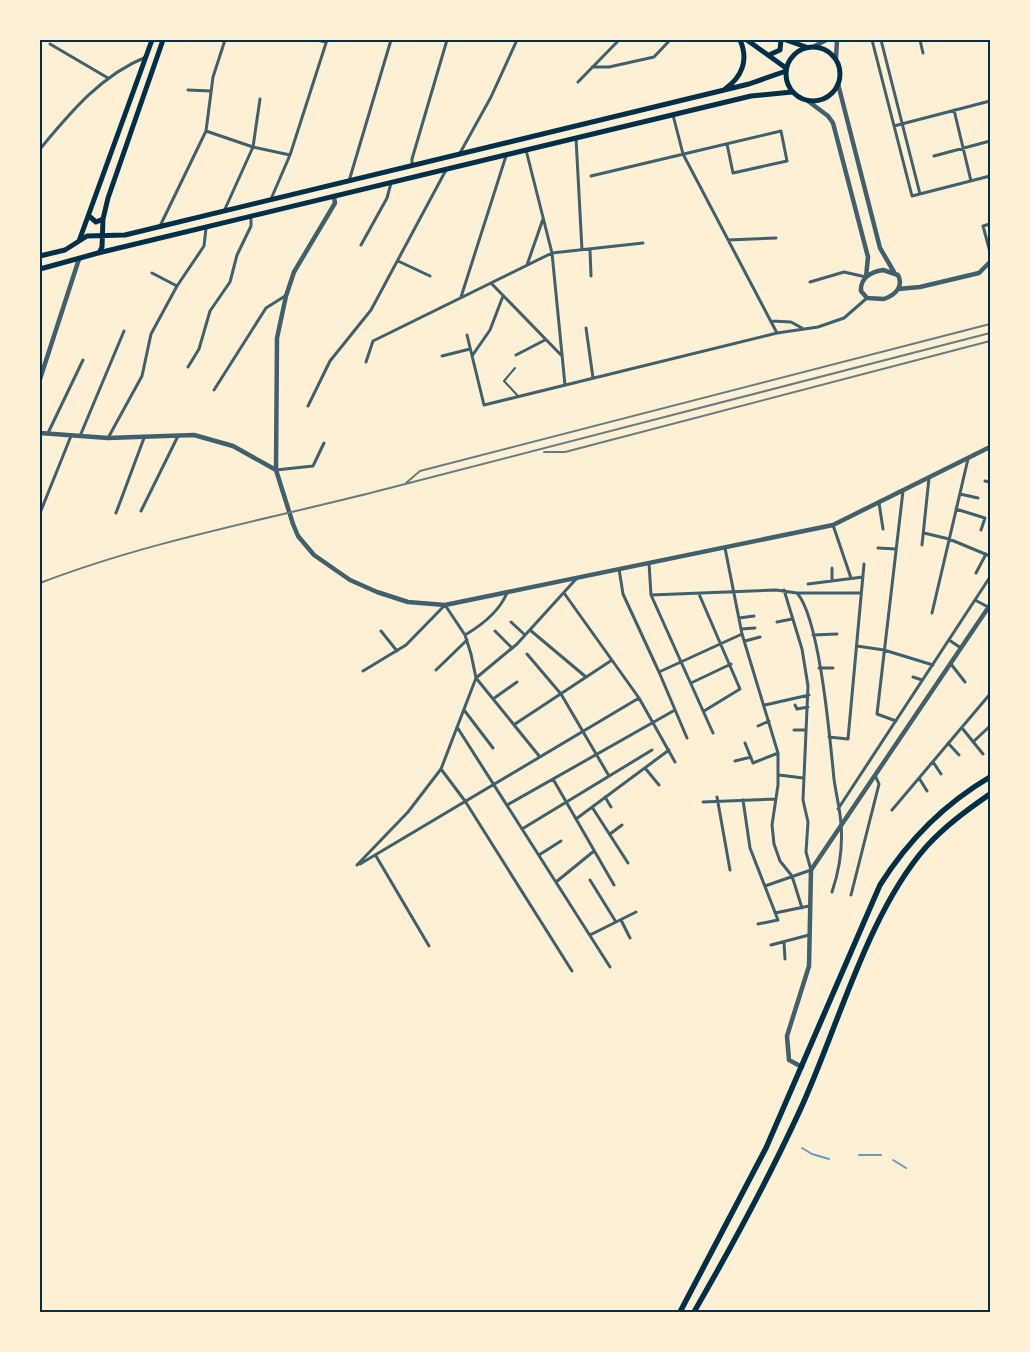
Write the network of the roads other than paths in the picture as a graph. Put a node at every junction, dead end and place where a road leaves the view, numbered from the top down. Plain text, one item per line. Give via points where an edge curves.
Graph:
1 (152, 40) edge
2 (163, 40) edge
3 (225, 40) edge
4 (317, 40) edge
5 (391, 40) edge
6 (447, 40) edge
7 (517, 40) edge
8 (619, 40) edge
9 (670, 40) edge
10 (740, 40) edge
11 (747, 40) edge
12 (781, 40) edge
13 (786, 40) edge
14 (826, 40) edge
15 (837, 40) edge
16 (872, 40) edge
17 (881, 40) edge
18 (920, 40) edge
19 (326, 41) edge
20 (50, 44) dead end
21 (815, 46) junction
22 (807, 47) junction
23 (924, 53) dead end
24 (770, 55) junction
25 (146, 57) junction
26 (836, 58) junction
27 (592, 68) junction
28 (786, 69) junction
29 (108, 78) junction
30 (578, 82) dead end
31 (749, 84) junction
32 (838, 84) junction
33 (188, 90) dead end
34 (211, 91) junction
35 (722, 91) junction
36 (792, 92) junction
37 (751, 96) junction
38 (260, 99) dead end
39 (808, 101) junction
40 (990, 101) edge
41 (954, 110) junction
42 (673, 115) junction
43 (902, 123) junction
44 (894, 126) junction
45 (206, 131) junction
46 (576, 138) junction
47 (990, 141) edge
48 (727, 144) junction
49 (253, 147) junction
50 (40, 149) edge
51 (963, 149) junction
52 (526, 150) junction
53 (459, 154) junction
54 (683, 154) junction
55 (290, 155) junction
56 (506, 155) junction
57 (934, 156) dead end
58 (412, 166) junction
59 (446, 170) junction
60 (591, 176) dead end
61 (990, 176) edge
62 (348, 181) junction
63 (971, 181) junction
64 (390, 183) junction
65 (920, 194) junction
66 (334, 197) junction
67 (270, 200) junction
68 (223, 212) junction
69 (89, 216) junction
70 (251, 217) junction
71 (102, 219) junction
72 (543, 219) junction
73 (990, 224) edge
74 (160, 227) junction
75 (206, 228) junction
76 (101, 236) junction
77 (124, 236) junction
78 (776, 238) dead end
79 (728, 240) junction
80 (78, 241) junction
81 (643, 243) dead end
82 (361, 245) dead end
83 (126, 247) junction
84 (582, 250) junction
85 (590, 250) junction
86 (990, 252) edge
87 (98, 253) junction
88 (552, 253) junction
89 (40, 256) edge
90 (79, 259) junction
91 (398, 261) junction
92 (990, 262) edge
93 (527, 265) junction
94 (40, 269) edge
95 (894, 272) junction
96 (152, 273) dead end
97 (430, 276) dead end
98 (591, 276) dead end
99 (866, 277) junction
100 (810, 282) dead end
101 (491, 283) junction
102 (178, 286) junction
103 (898, 289) junction
104 (286, 296) junction
105 (503, 296) junction
106 (461, 298) junction
107 (867, 298) junction
108 (771, 321) junction
109 (586, 328) dead end
110 (802, 328) junction
111 (124, 330) dead end
112 (777, 333) junction
113 (467, 335) dead end
114 (545, 340) junction
115 (470, 349) junction
116 (516, 355) dead end
117 (442, 356) dead end
118 (472, 356) junction
119 (563, 357) junction
120 (83, 360) dead end
121 (366, 362) dead end
122 (188, 367) dead end
123 (515, 368) dead end
124 (592, 378) junction
125 (40, 379) edge
126 (565, 385) junction
127 (214, 390) dead end
128 (518, 396) junction
129 (308, 406) dead end
130 (40, 433) edge
131 (48, 433) junction
132 (71, 435) junction
133 (80, 436) junction
134 (178, 436) junction
135 (108, 438) junction
136 (144, 438) junction
137 (324, 443) dead end
138 (990, 447) edge
139 (968, 458) junction
140 (276, 470) junction
141 (929, 478) junction
142 (984, 480) dead end
143 (990, 482) edge
144 (903, 491) junction
145 (960, 494) junction
146 (978, 498) dead end
147 (879, 503) junction
148 (956, 509) junction
149 (141, 510) dead end
150 (40, 513) edge
151 (116, 513) dead end
152 (833, 525) junction
153 (884, 529) dead end
154 (981, 530) dead end
155 (924, 533) junction
156 (949, 539) junction
157 (922, 545) dead end
158 (724, 548) junction
159 (878, 548) dead end
160 (896, 549) junction
161 (988, 555) edge
162 (649, 563) junction
163 (864, 564) dead end
164 (832, 568) dead end
165 (619, 569) junction
166 (976, 573) dead end
167 (863, 577) junction
168 (990, 577) edge
169 (577, 578) junction
170 (851, 578) junction
171 (832, 580) junction
172 (808, 584) dead end
173 (784, 590) junction
174 (507, 593) junction
175 (564, 593) junction
176 (733, 593) junction
177 (861, 593) junction
178 (699, 594) junction
179 (797, 594) junction
180 (651, 595) junction
181 (974, 600) junction
182 (445, 605) junction
183 (989, 606) edge
184 (932, 613) dead end
185 (754, 616) dead end
186 (739, 618) junction
187 (792, 619) junction
188 (511, 622) dead end
189 (777, 622) dead end
190 (755, 628) dead end
191 (741, 629) junction
192 (495, 630) dead end
193 (530, 630) junction
194 (381, 631) dead end
195 (742, 634) junction
196 (837, 634) dead end
197 (465, 635) junction
198 (525, 635) junction
199 (813, 635) junction
200 (760, 637) dead end
201 (467, 640) junction
202 (949, 640) junction
203 (745, 641) junction
204 (722, 643) junction
205 (857, 646) junction
206 (512, 648) junction
207 (962, 648) junction
208 (884, 650) junction
209 (397, 651) junction
210 (527, 654) dead end
211 (612, 660) junction
212 (682, 662) junction
213 (731, 664) junction
214 (951, 664) junction
215 (932, 665) junction
216 (819, 668) junction
217 (833, 668) dead end
218 (436, 670) dead end
219 (363, 671) dead end
220 (659, 672) junction
221 (586, 677) junction
222 (914, 677) dead end
223 (476, 678) junction
224 (923, 680) junction
225 (517, 682) dead end
226 (965, 682) dead end
227 (691, 683) junction
228 (561, 694) junction
229 (990, 694) edge
230 (808, 695) junction
231 (639, 698) junction
232 (493, 699) junction
233 (765, 705) junction
234 (795, 705) dead end
235 (808, 707) junction
236 (464, 710) junction
237 (675, 710) junction
238 (704, 711) junction
239 (653, 721) junction
240 (769, 721) junction
241 (896, 722) junction
242 (515, 724) junction
243 (758, 726) dead end
244 (990, 726) edge
245 (457, 727) junction
246 (962, 728) junction
247 (794, 730) dead end
248 (806, 730) junction
249 (584, 731) junction
250 (714, 733) dead end
251 (829, 737) junction
252 (686, 738) dead end
253 (973, 742) junction
254 (745, 743) dead end
255 (948, 743) junction
256 (493, 748) dead end
257 (652, 750) dead end
258 (669, 750) junction
259 (778, 753) junction
260 (596, 754) junction
261 (983, 754) dead end
262 (959, 755) dead end
263 (540, 757) junction
264 (751, 758) junction
265 (735, 761) dead end
266 (675, 762) dead end
267 (933, 762) junction
268 (645, 768) junction
269 (441, 769) junction
270 (874, 774) junction
271 (941, 774) dead end
272 (779, 775) junction
273 (609, 776) junction
274 (990, 777) edge
275 (803, 778) junction
276 (919, 778) junction
277 (553, 779) junction
278 (494, 784) junction
279 (659, 785) dead end
280 (927, 791) dead end
281 (990, 794) edge
282 (718, 797) dead end
283 (605, 798) junction
284 (776, 798) junction
285 (743, 800) junction
286 (465, 801) junction
287 (566, 802) junction
288 (703, 802) dead end
289 (719, 802) junction
290 (507, 805) junction
291 (592, 807) junction
292 (611, 807) dead end
293 (838, 810) junction
294 (892, 810) dead end
295 (576, 819) junction
296 (841, 823) junction
297 (622, 825) dead end
298 (522, 829) junction
299 (610, 834) junction
300 (561, 841) dead end
301 (594, 851) junction
302 (539, 855) junction
303 (376, 856) junction
304 (628, 863) dead end
305 (730, 870) dead end
306 (811, 870) junction
307 (792, 876) junction
308 (590, 880) dead end
309 (556, 882) junction
310 (614, 885) dead end
311 (765, 886) junction
312 (832, 892) dead end
313 (851, 895) dead end
314 (809, 906) junction
315 (802, 908) junction
316 (636, 912) dead end
317 (775, 913) junction
318 (621, 920) junction
319 (616, 922) junction
320 (758, 924) dead end
321 (590, 935) junction
322 (809, 935) junction
323 (630, 938) dead end
324 (784, 942) junction
325 (771, 944) dead end
326 (429, 946) dead end
327 (785, 959) dead end
328 (610, 967) dead end
329 (572, 972) dead end
330 (802, 1067) junction
331 (680, 1312) edge
332 (694, 1312) edge

1 - 25 main road
2 - 71 main road
3 - 34 street
4 - 19 street
5 - 62 street
6 - 58 street
7 - 53 street via 491,97
8 - 27 street
9 - 27 street via 654,57
10 - 35 main road via 743,68 734,83
11 - 24 main road
12 - 24 main road via 780,50
13 - 22 main road
14 - 21 street
15 - 26 street
16 - 44 street
17 - 43 street
18 - 23 street
19 - 55 street
20 - 29 street
21 - 22 main road
21 - 26 main road via 824,48
22 - 28 main road via 792,55
24 - 28 main road
25 - 29 street
25 - 69 main road
26 - 32 main road via 840,76
27 - 30 street
28 - 31 main road
28 - 36 main road
29 - 50 street via 73,109
31 - 35 main road
31 - 37 main road via 755,89
32 - 39 main road via 826,98
32 - 95 street via 880,248
33 - 34 street
34 - 45 street
35 - 53 main road
36 - 37 main road
36 - 39 main road
37 - 42 main road
38 - 49 street
39 - 99 street via 834,123 868,257
40 - 41 street
41 - 43 street
41 - 51 street
42 - 46 main road
42 - 54 street
43 - 44 street
43 - 65 street
44 - 65 street via 912,196
45 - 49 street
45 - 74 street
46 - 52 main road
46 - 84 street
47 - 51 street
48 - 48 street via 733,173 788,160 781,131
48 - 54 street
49 - 55 street
49 - 68 street
51 - 57 street
51 - 63 street
52 - 56 main road
52 - 72 street
53 - 58 main road
54 - 60 street
54 - 79 street
55 - 67 street via 275,195
56 - 59 main road
56 - 106 street
58 - 62 main road
59 - 64 main road
59 - 91 street
61 - 63 street
62 - 67 main road
63 - 65 street
64 - 66 main road
64 - 82 street via 387,198
66 - 70 main road
66 - 104 street via 335,203 294,272
67 - 68 main road
68 - 74 main road
69 - 71 main road via 96,222
69 - 80 main road
70 - 75 main road
70 - 122 street via 251,226 237,255 230,282 210,311 199,349
71 - 76 main road
72 - 88 street
72 - 93 street
73 - 86 street via 983,226
74 - 77 main road
75 - 83 main road
75 - 102 street via 204,246
76 - 77 main road
76 - 80 main road via 87,236
76 - 87 main road via 102,247
77 - 83 main road via 120,241
78 - 79 street
79 - 108 street
80 - 89 main road via 65,250
81 - 85 street
83 - 87 main road
84 - 85 street
84 - 88 street
85 - 98 street
87 - 90 main road
88 - 93 street
88 - 119 street
90 - 94 main road
90 - 125 street
91 - 97 street
91 - 129 street via 371,310 330,362
92 - 103 street via 979,272 920,287
93 - 101 street
95 - 99 street via 882,270
95 - 103 street via 900,279
96 - 102 street
99 - 100 street via 844,272
99 - 107 street via 861,289
101 - 105 street
101 - 106 street
102 - 135 street via 151,334 142,376
103 - 107 street via 884,299
104 - 127 street via 266,308
104 - 140 street via 277,338
105 - 114 street
105 - 118 street via 490,330
106 - 121 street via 373,341
107 - 110 street via 844,318 818,327
108 - 110 street via 791,322
108 - 112 street
109 - 124 street
110 - 112 street
111 - 133 street
112 - 124 street
113 - 115 street
114 - 116 street
114 - 119 street
115 - 117 street
115 - 118 street
118 - 128 street via 484,405
119 - 126 street
120 - 131 street
123 - 128 lane via 504,381
124 - 126 street
126 - 128 street
130 - 131 street
131 - 132 street
132 - 133 street
132 - 150 street
133 - 135 street
134 - 136 street
134 - 140 street via 194,435 233,446
134 - 149 street
135 - 136 street
136 - 151 street
137 - 140 street via 313,466
138 - 139 street
139 - 141 street
139 - 145 street
140 - 182 street via 292,524 314,555 350,580 377,592 408,602
141 - 144 street
141 - 155 street
142 - 143 street
144 - 147 street
144 - 160 street
145 - 146 street
145 - 148 street
147 - 152 street
147 - 153 street
148 - 154 street via 985,518
148 - 156 street
152 - 158 street
152 - 170 street
155 - 156 street
155 - 157 street
156 - 161 street
156 - 184 street
158 - 162 street
158 - 176 street
159 - 160 street
160 - 208 street
161 - 166 street
162 - 165 street
162 - 180 street
163 - 167 street
164 - 171 street
165 - 169 street
165 - 220 street via 623,594
167 - 170 street
167 - 177 street
168 - 181 street
169 - 174 street
169 - 175 street
170 - 171 street
171 - 172 street
173 - 176 street
173 - 179 street
173 - 187 street
174 - 182 street
174 - 197 street via 488,619
175 - 193 street
175 - 211 street
176 - 178 street
176 - 186 street
177 - 179 street
177 - 205 street
178 - 180 street
178 - 204 street
179 - 199 street via 803,600
180 - 212 street
181 - 183 street
181 - 202 street
182 - 197 street
182 - 209 street
183 - 207 street
185 - 186 street
186 - 191 street
187 - 189 street
187 - 230 street via 802,649
188 - 198 street
190 - 191 street
191 - 195 street
192 - 206 street
193 - 198 street
193 - 221 street
194 - 209 street
195 - 203 street
195 - 204 street
196 - 199 street
197 - 201 street
198 - 206 street
199 - 216 street
200 - 203 street
201 - 218 street
201 - 223 street
202 - 207 street
202 - 215 street
203 - 233 street
204 - 212 street
204 - 213 street
205 - 208 street
205 - 251 street via 848,739
206 - 223 street
207 - 214 street
208 - 215 street
208 - 241 street via 877,714
209 - 219 street
210 - 228 street
211 - 221 street
211 - 231 street
212 - 220 street
212 - 227 street
213 - 227 street
213 - 238 street via 740,689
214 - 226 street
214 - 270 street
215 - 224 street
216 - 217 street
216 - 251 street
220 - 237 street
221 - 228 street
222 - 224 street
223 - 232 street
223 - 236 street
224 - 241 street
225 - 232 street
227 - 238 street
228 - 242 street
228 - 249 street
229 - 246 street
230 - 233 street
230 - 235 street
231 - 239 street
231 - 249 street
232 - 242 street
233 - 240 street
234 - 235 street via 797,709
235 - 248 street
236 - 245 street
236 - 256 street
237 - 239 street
237 - 252 street
238 - 250 street
239 - 258 street
239 - 260 street
240 - 243 street
240 - 259 street
241 - 293 street
242 - 263 street
244 - 253 street
245 - 269 street
245 - 278 street
246 - 253 street
246 - 255 street
247 - 248 street
248 - 275 street
249 - 260 street
249 - 263 street
251 - 293 street
253 - 261 street
254 - 264 street
255 - 262 street
255 - 267 street
257 - 273 street
258 - 266 street
258 - 268 street
259 - 264 street via 753,763
259 - 272 street
260 - 273 street
260 - 277 street
263 - 278 street
264 - 265 street
267 - 271 street
267 - 276 street
268 - 279 street
268 - 283 street
269 - 286 street
269 - 303 street via 408,812 357,865
270 - 296 street
270 - 313 street via 880,784
272 - 275 street
272 - 284 street
273 - 287 street
274 - 330 highway via 936,815 896,859 880,885
275 - 306 street via 808,822 806,852
276 - 280 street
276 - 294 street
277 - 287 street
277 - 290 street
278 - 286 street
278 - 290 street
281 - 332 highway via 946,827 909,869 893,894 864,955 801,1108
282 - 289 street
283 - 291 street
283 - 292 street
284 - 285 street
284 - 307 street via 772,825 774,844 780,861
285 - 289 street
285 - 311 street via 750,848
286 - 303 street
286 - 329 street
287 - 295 street
287 - 298 street
288 - 289 street
289 - 305 street
290 - 298 street
291 - 295 street
291 - 299 street
293 - 296 street
295 - 301 street
296 - 306 street
296 - 312 street via 840,852
297 - 299 street
298 - 302 street
299 - 304 street
300 - 302 street
301 - 309 street
301 - 310 street
302 - 309 street
303 - 326 street
306 - 307 street
306 - 314 street
307 - 311 street
307 - 315 street
308 - 319 street
309 - 321 street
311 - 317 street
314 - 315 street
314 - 322 street
315 - 317 street
316 - 318 street
317 - 320 street via 778,920
318 - 319 street
318 - 323 street
319 - 321 street
321 - 328 street
322 - 324 street
322 - 330 street via 809,966 786,1042 789,1060
324 - 325 street
324 - 327 street
330 - 331 highway via 762,1156

